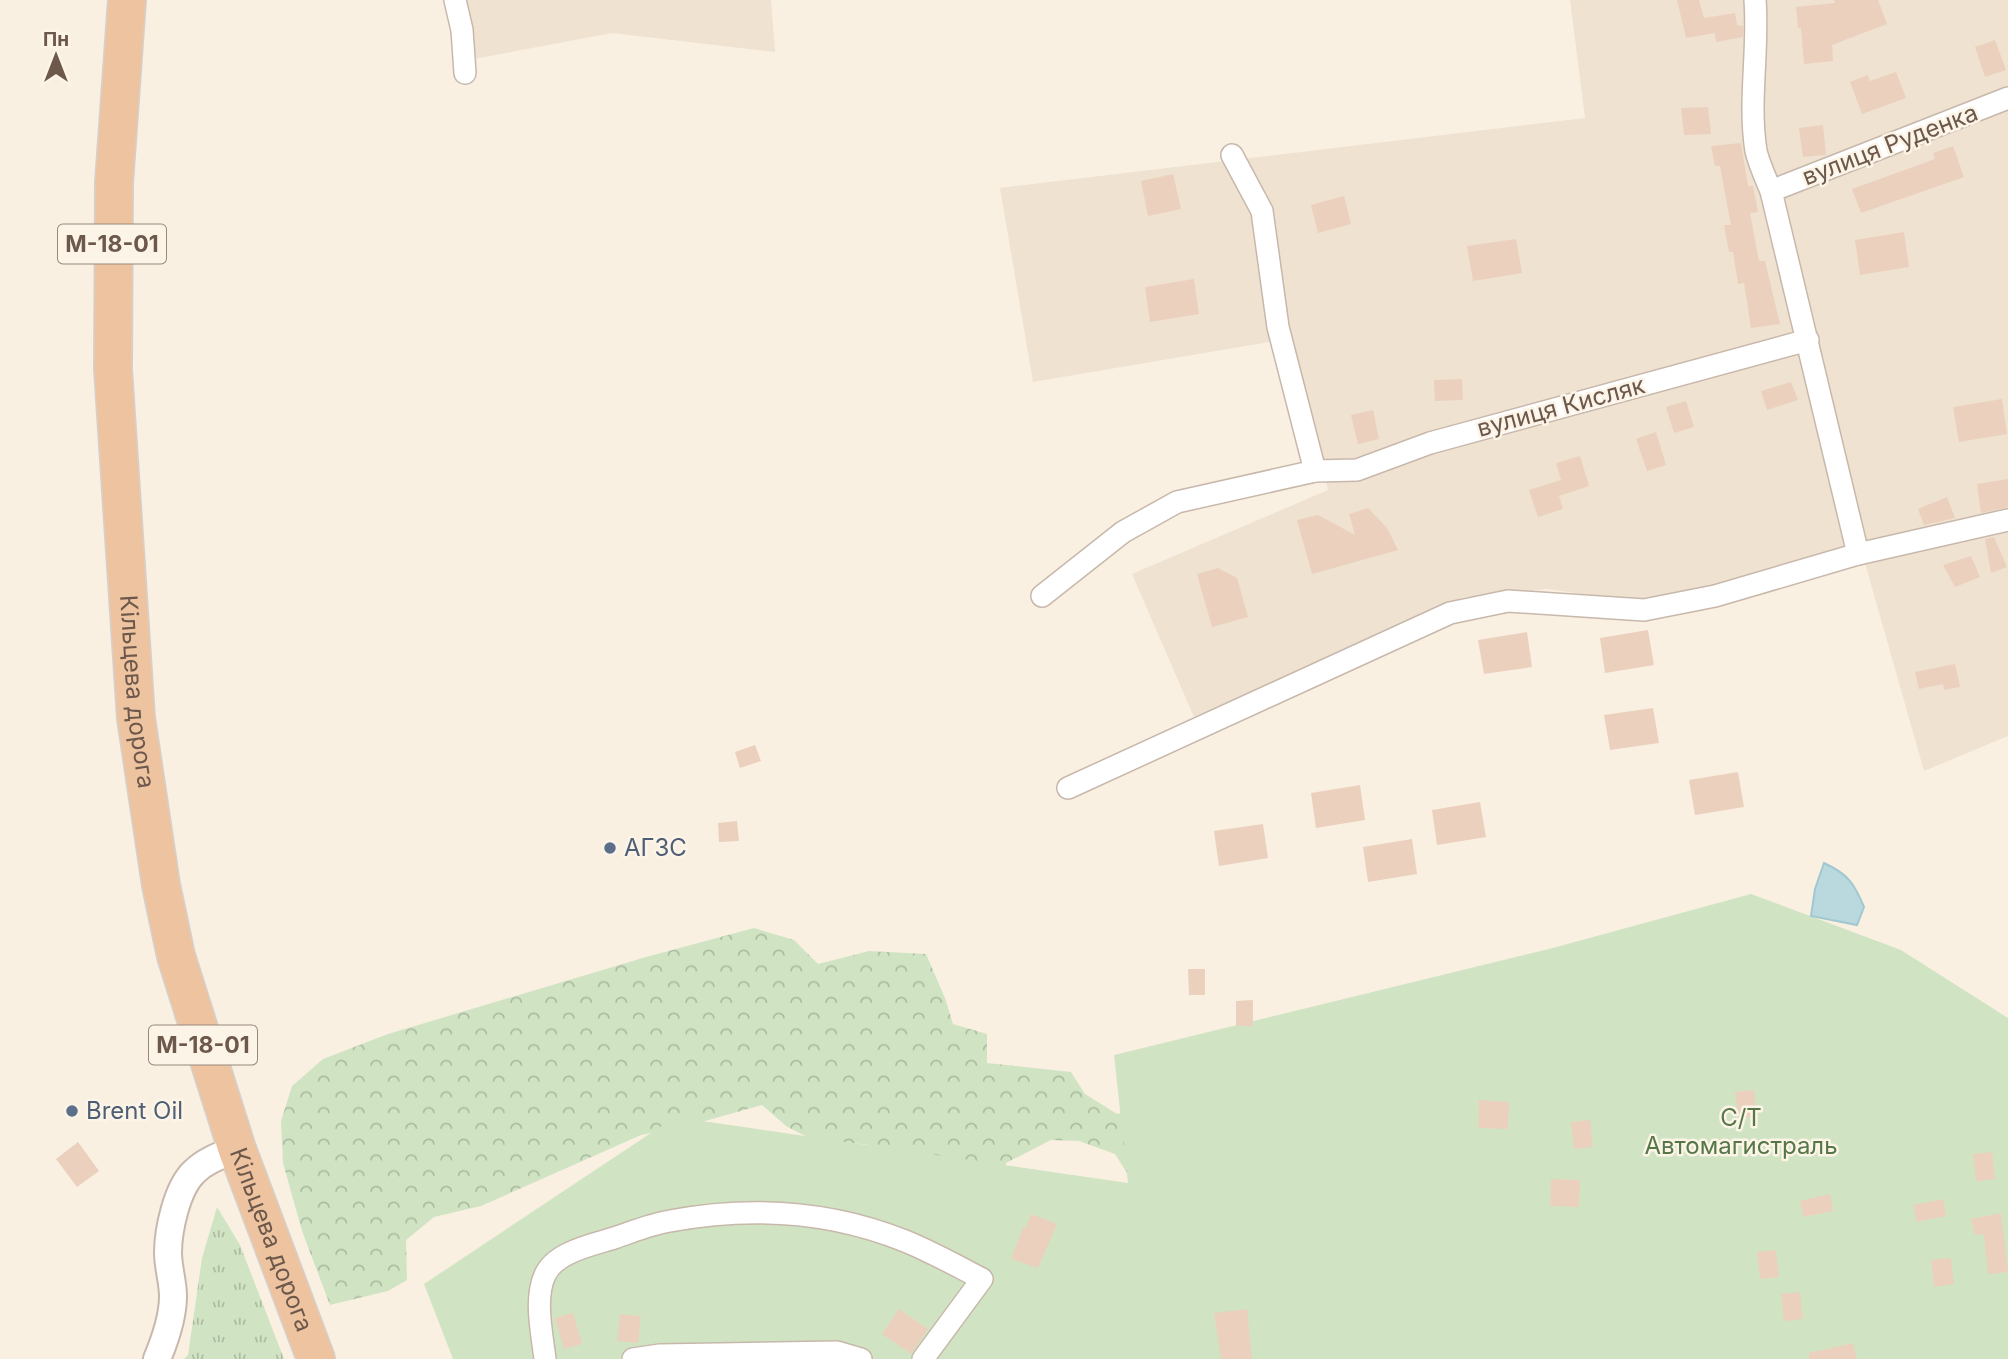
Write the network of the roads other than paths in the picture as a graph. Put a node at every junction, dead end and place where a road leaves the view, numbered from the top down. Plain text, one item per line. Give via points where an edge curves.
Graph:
1 (127, 0) edge
2 (455, 0) edge
3 (1755, 0) edge
4 (465, 73) dead end
5 (2008, 99) edge
6 (1232, 155) dead end
7 (1771, 191) junction
8 (1808, 340) junction
9 (1315, 471) junction
10 (2008, 520) edge
11 (1858, 554) junction
12 (1042, 596) dead end
13 (1068, 788) dead end
14 (237, 1149) junction
15 (157, 1359) edge
16 (316, 1359) edge
17 (545, 1359) edge
18 (634, 1359) edge
19 (861, 1359) edge
20 (923, 1359) edge

1 - 14 highway, Кільцева дорога / М-18-01 via 114,183 113,355 136,718 176,956
2 - 4 street
3 - 7 street via 1756,153
5 - 7 street, вулиця Руденка
6 - 9 street via 1262,211 1278,327
7 - 8 street
8 - 9 street, вулиця Кисляк via 1430,443 1357,470
8 - 11 street
9 - 12 street, вулиця Кисляк via 1177,502 1124,532
10 - 11 street
11 - 13 street via 1715,596 1644,610 1508,601 1450,613
14 - 15 street via 192,1173 180,1193 168,1251 173,1297
14 - 16 highway, Кільцева дорога / М-18-01
17 - 20 street via 541,1294 553,1262 667,1221 766,1213 813,1215 866,1227 982,1279
18 - 19 street via 660,1354 837,1352

